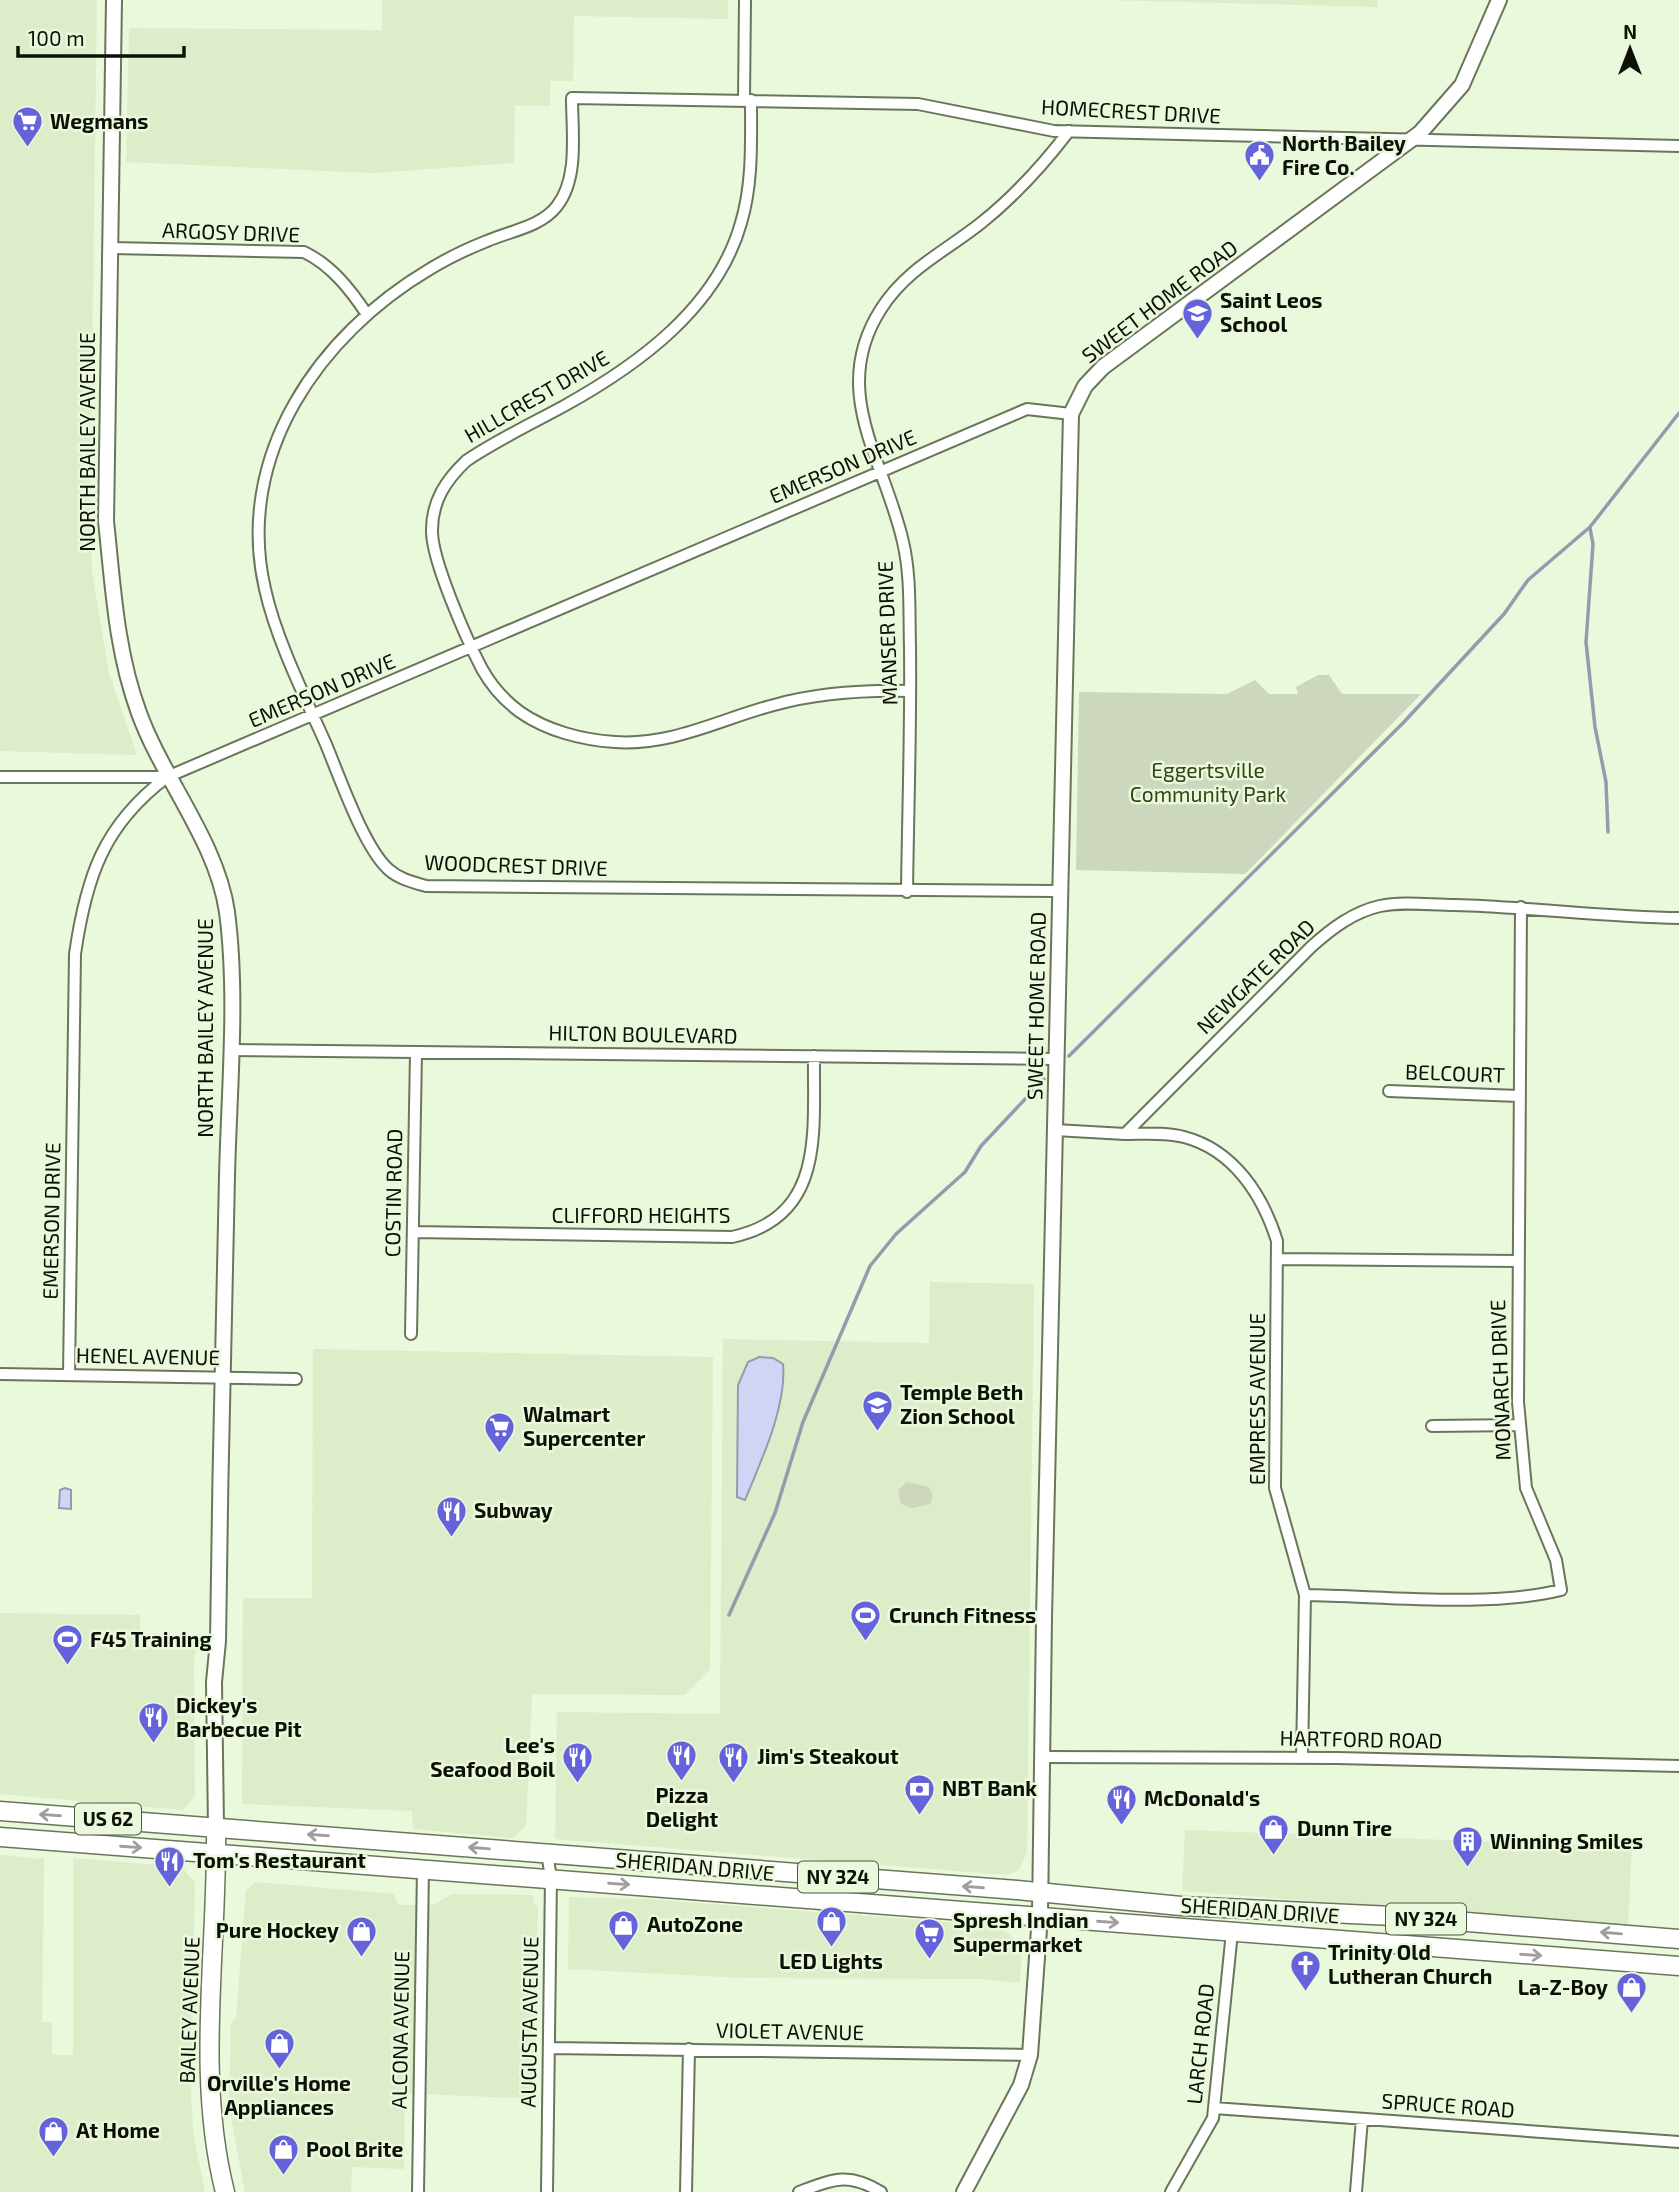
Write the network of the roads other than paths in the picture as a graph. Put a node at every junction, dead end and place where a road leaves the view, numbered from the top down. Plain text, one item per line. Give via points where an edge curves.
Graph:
1 (114, 0) edge
2 (745, 0) edge
3 (1499, 0) edge
4 (747, 100) junction
5 (1069, 131) junction
6 (1412, 140) junction
7 (1679, 146) edge
8 (571, 170) joint
9 (111, 248) junction
10 (366, 313) junction
11 (1071, 414) junction
12 (880, 472) junction
13 (473, 647) junction
14 (910, 691) junction
15 (313, 715) junction
16 (0, 777) edge
17 (167, 777) junction
18 (1060, 891) junction
19 (907, 892) junction
20 (1521, 907) junction
21 (1679, 918) edge
22 (230, 1050) junction
23 (416, 1053) junction
24 (814, 1056) junction
25 (1056, 1059) junction
26 (1389, 1091) dead end
27 (1519, 1096) junction
28 (1055, 1130) junction
29 (1125, 1134) junction
30 (413, 1232) junction
31 (1278, 1259) junction
32 (1518, 1261) junction
33 (411, 1334) dead end
34 (0, 1374) edge
35 (69, 1375) junction
36 (223, 1378) junction
37 (296, 1379) dead end
38 (1520, 1425) junction
39 (1432, 1426) dead end
40 (1305, 1595) junction
41 (1042, 1758) junction
42 (1302, 1758) junction
43 (1679, 1766) edge
44 (0, 1811) edge
45 (216, 1827) junction
46 (0, 1837) edge
47 (216, 1853) junction
48 (547, 1853) junction
49 (423, 1868) junction
50 (551, 1878) junction
51 (1041, 1893) junction
52 (1040, 1915) junction
53 (1233, 1932) junction
54 (1679, 1939) edge
55 (1679, 1966) edge
56 (550, 2048) junction
57 (689, 2049) junction
58 (1030, 2055) junction
59 (1214, 2108) junction
60 (1362, 2119) junction
61 (1679, 2142) edge
62 (225, 2192) edge
63 (418, 2192) edge
64 (547, 2192) edge
65 (686, 2192) edge
66 (799, 2192) edge
67 (881, 2192) edge
68 (964, 2192) edge
69 (1171, 2192) edge
70 (1356, 2192) edge

1 - 9 street, NORTH BAILEY AVENUE
2 - 4 street, HILLCREST DRIVE
3 - 6 street, SWEET HOME ROAD via 1462,85
4 - 5 street, HOMECREST DRIVE via 918,104
4 - 8 street, HOMECREST DRIVE via 572,98
4 - 13 street, HILLCREST DRIVE via 751,158 741,223 723,266 688,314 635,362 483,449 443,486 433,515 432,541
5 - 6 street, HOMECREST DRIVE
5 - 12 street, MANSER DRIVE via 1020,188 908,276 881,309 866,341 858,379 862,418
6 - 7 street, HOMECREST DRIVE
6 - 11 street, SWEET HOME ROAD via 1103,367 1085,386
8 - 10 street, WOODCREST DRIVE via 563,197 544,218 441,263
9 - 10 street, ARGOSY DRIVE via 304,253 341,280
9 - 17 street, NORTH BAILEY AVENUE via 106,521 110,571 132,692
10 - 15 street, WOODCREST DRIVE via 323,358 295,401 272,457 260,520 267,599
11 - 12 street, EMERSON DRIVE via 1027,409
11 - 18 street, SWEET HOME ROAD
12 - 13 street, EMERSON DRIVE
12 - 14 street, MANSER DRIVE via 897,516 908,573
13 - 14 street, HILLCREST DRIVE via 492,684 520,712 568,734 612,742 667,739 778,704 867,691
13 - 15 street, EMERSON DRIVE
14 - 19 street, MANSER DRIVE
15 - 17 street, EMERSON DRIVE
15 - 19 street, WOODCREST DRIVE via 371,847 387,868 410,882 426,886
16 - 17 street
17 - 22 street, NORTH BAILEY AVENUE via 212,862 226,908
17 - 35 street, EMERSON DRIVE via 123,817 99,858 83,902 74,978
18 - 19 street, WOODCREST DRIVE
18 - 25 street, SWEET HOME ROAD
20 - 21 street, NEWGATE ROAD
20 - 27 street, MONARCH DRIVE
20 - 29 street, NEWGATE ROAD via 1397,904 1342,922 1311,947
22 - 23 street, HILTON BOULEVARD
22 - 36 street, NORTH BAILEY AVENUE
23 - 24 street, HILTON BOULEVARD
23 - 30 street, COSTIN ROAD
24 - 25 street, HILTON BOULEVARD
24 - 30 street, CLIFFORD HEIGHTS via 810,1167 787,1209 759,1229 732,1237
25 - 28 street, SWEET HOME ROAD
26 - 27 street, BELCOURT
27 - 32 street, MONARCH DRIVE
28 - 29 street
28 - 41 street, SWEET HOME ROAD
29 - 31 street, EMPRESS AVENUE via 1187,1138 1214,1152 1248,1180 1269,1214
30 - 33 street, COSTIN ROAD
31 - 32 street
31 - 40 street, EMPRESS AVENUE via 1275,1488
32 - 38 street, MONARCH DRIVE
34 - 35 street, HENEL AVENUE
35 - 36 street, HENEL AVENUE
36 - 37 street, HENEL AVENUE
36 - 45 street, NORTH BAILEY AVENUE via 214,1682
38 - 39 street
38 - 40 street, MONARCH DRIVE via 1526,1488 1556,1560 1561,1590 1497,1598
40 - 42 street, EMPRESS AVENUE
41 - 42 street, HARTFORD ROAD
41 - 51 street, SWEET HOME ROAD
42 - 43 street, HARTFORD ROAD
45 -> 44 main road, SHERIDAN DRIVE / US 62
45 - 47 main road, BAILEY AVENUE
48 -> 45 main road, SHERIDAN DRIVE / NY 324
46 -> 47 main road, SHERIDAN DRIVE / US 62
47 - 49 main road, SHERIDAN DRIVE / NY 324
47 - 62 main road, BAILEY AVENUE via 210,2105
48 - 50 street, AUGUSTA AVENUE
51 -> 48 main road, SHERIDAN DRIVE / NY 324
49 - 50 main road, SHERIDAN DRIVE / NY 324
49 - 63 street, ALCONA AVENUE
50 -> 52 main road, SHERIDAN DRIVE / NY 324
50 - 56 street, AUGUSTA AVENUE
51 - 52 street, SWEET HOME ROAD
54 -> 51 main road, SHERIDAN DRIVE / NY 324
52 -> 53 main road, SHERIDAN DRIVE / NY 324
52 - 58 street, SWEET HOME ROAD
53 -> 55 main road, SHERIDAN DRIVE / NY 324
53 - 59 street, LARCH ROAD
56 - 57 street, VIOLET AVENUE
56 - 64 street, AUGUSTA AVENUE
57 - 58 street, VIOLET AVENUE
57 - 65 street
58 - 68 street, SWEET HOME ROAD via 1021,2085
59 - 60 street, SPRUCE ROAD
59 - 69 street, LARCH ROAD via 1213,2118
60 - 61 street, SPRUCE ROAD
60 - 70 street
66 - 67 street via 828,2181 860,2179

